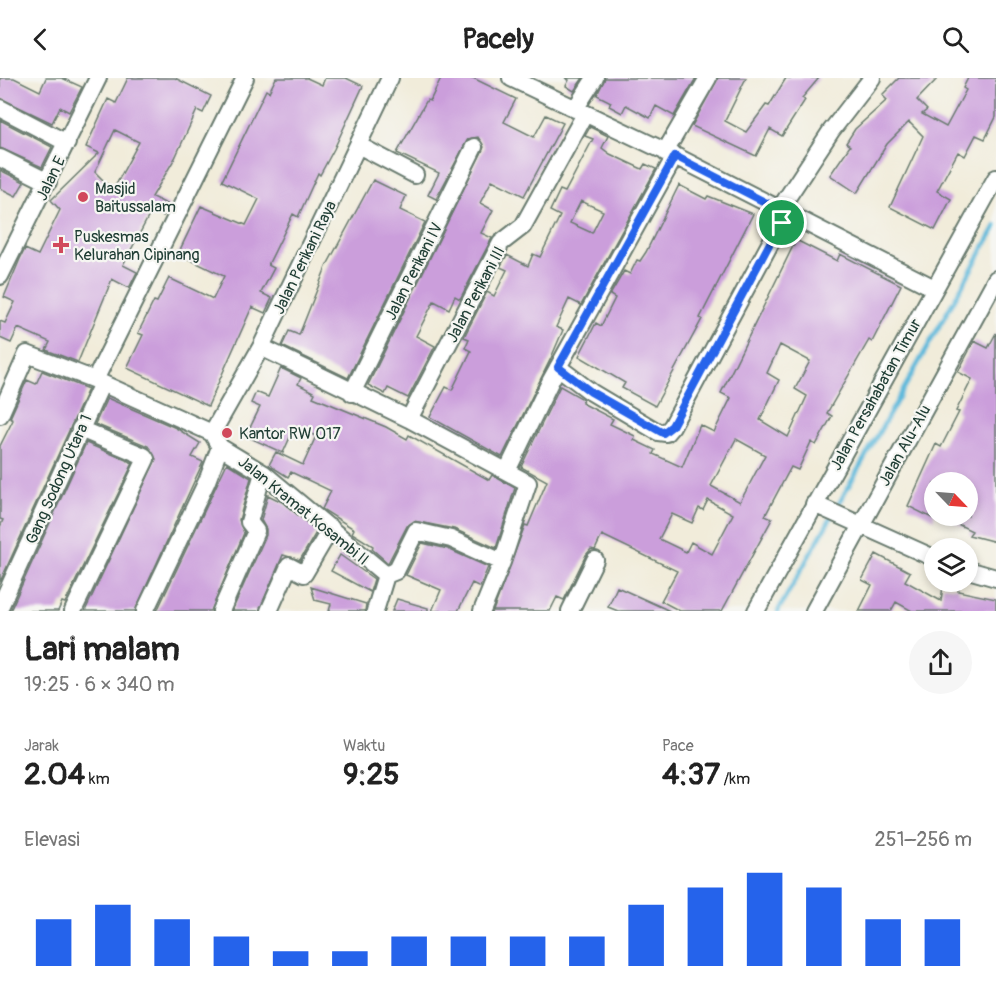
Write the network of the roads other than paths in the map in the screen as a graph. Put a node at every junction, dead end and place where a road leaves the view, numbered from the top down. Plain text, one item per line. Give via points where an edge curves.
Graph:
1 (245, 78) edge
2 (390, 78) edge
3 (511, 78) edge
4 (595, 78) edge
5 (708, 78) edge
6 (872, 78) edge
7 (93, 80) edge
8 (0, 108) edge
9 (580, 111) junction
10 (67, 143) junction
11 (358, 145) junction
12 (474, 147) dead end
13 (670, 154) junction
14 (0, 158) edge
15 (415, 175) dead end
16 (996, 178) edge
17 (48, 182) junction
18 (782, 212) junction
19 (0, 276) edge
20 (996, 279) edge
21 (934, 288) junction
22 (261, 347) junction
23 (558, 367) junction
24 (99, 382) junction
25 (352, 393) junction
26 (0, 415) edge
27 (409, 419) junction
28 (80, 429) junction
29 (216, 440) junction
30 (507, 471) junction
31 (262, 473) junction
32 (818, 506) junction
33 (852, 523) junction
34 (331, 528) junction
35 (924, 554) edge
36 (595, 560) dead end
37 (502, 562) junction
38 (978, 573) edge
39 (386, 575) junction
40 (996, 578) edge
41 (0, 607) edge
42 (73, 611) edge
43 (145, 611) edge
44 (221, 611) edge
45 (269, 611) edge
46 (375, 611) edge
47 (482, 611) edge
48 (570, 611) edge
49 (756, 611) edge
50 (814, 611) edge

1 - 24 street, Gang Sodong Utara 1
2 - 11 street, Jalan Perikani Raya
3 - 9 street
4 - 9 street, Jalan Perikani III
5 - 13 street
6 - 18 street via 831,132
7 - 10 street, Jalan E
8 - 10 street
9 - 13 street
9 - 27 street, Jalan Perikani III via 523,226 501,243
10 - 17 street, Jalan E
11 - 15 street
11 - 22 street, Jalan Perikani Raya
12 - 25 street, Jalan Perikani IV
13 - 18 street
13 - 23 street
14 - 17 street
16 - 21 street, Jalan Persahabatan Timur
17 - 19 street, Jalan E
18 - 21 street
18 - 23 street via 666,433 587,398
20 - 33 street, Jalan Alu-Alu
21 - 32 street, Jalan Persahabatan Timur
22 - 25 street
22 - 29 street, Jalan Perikani Raya
23 - 30 street
24 - 26 street, Jalan Kramat Kosambi II via 27,354
24 - 28 street, Gang Sodong Utara 1
24 - 29 street, Jalan Kramat Kosambi II
25 - 27 street
27 - 30 street
28 - 41 street, Gang Sodong Utara 1
28 - 42 street via 147,459
29 - 31 street, Jalan Kramat Kosambi II
29 - 43 street, Jalan Perikani Raya via 203,490
30 - 37 street via 528,483
31 - 34 street, Jalan Kramat Kosambi II
31 - 44 street via 249,522 256,531
32 - 33 street
32 - 49 street, Jalan Persahabatan Timur
33 - 35 street
33 - 50 street, Jalan Alu-Alu
34 - 39 street, Jalan Kramat Kosambi II
34 - 45 street via 304,574 289,566
36 - 48 street
37 - 39 street via 451,539 416,531 396,571
37 - 47 street
38 - 40 street
39 - 46 street, Jalan Kramat Kosambi II

